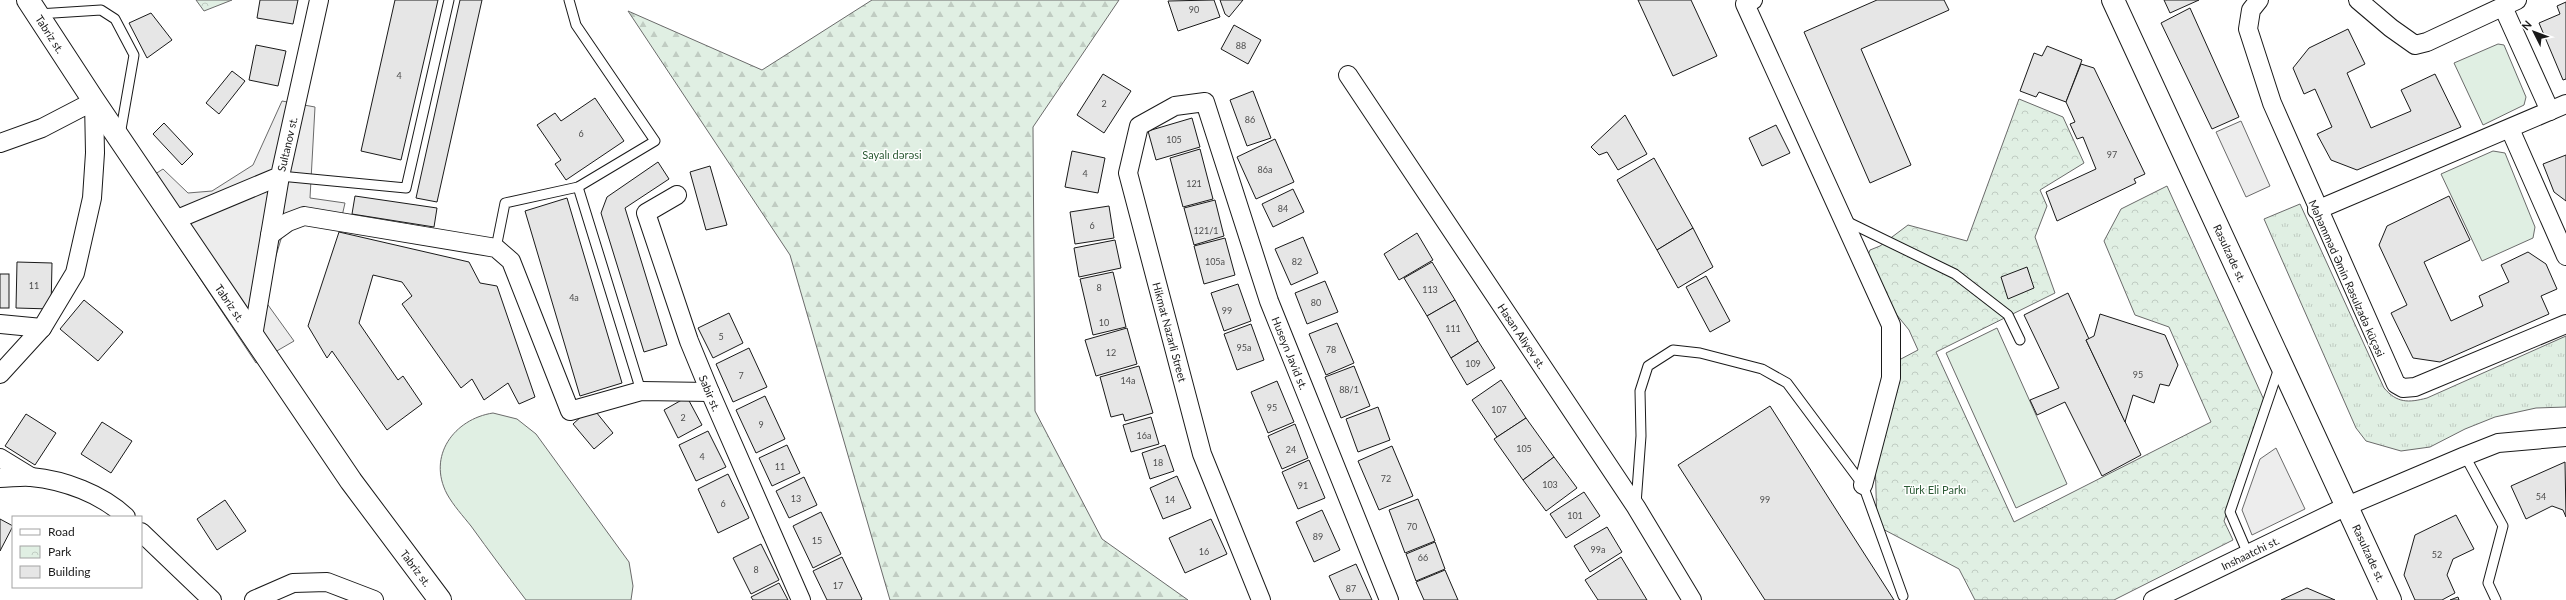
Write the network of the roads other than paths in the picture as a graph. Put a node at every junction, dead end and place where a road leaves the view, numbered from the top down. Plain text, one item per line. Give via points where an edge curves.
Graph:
1 (318, 0) edge
2 (449, 0) edge
3 (570, 0) edge
4 (2113, 0) edge
5 (2259, 0) edge
6 (2358, 0) edge
7 (1747, 1) edge
8 (2510, 3) edge
9 (32, 7) edge
10 (1348, 75) dead end
11 (94, 101) junction
12 (1204, 102) joint
13 (2558, 107) edge
14 (2510, 129) junction
15 (120, 139) junction
16 (0, 143) edge
17 (280, 176) junction
18 (578, 187) junction
19 (677, 195) dead end
20 (2318, 210) junction
21 (1841, 219) junction
22 (175, 220) junction
23 (270, 235) junction
24 (496, 248) junction
25 (2566, 256) edge
26 (0, 324) edge
27 (2566, 324) edge
28 (42, 328) junction
29 (253, 336) junction
30 (2020, 340) dead end
31 (2281, 363) junction
32 (0, 374) edge
33 (641, 391) junction
34 (710, 392) junction
35 (2566, 437) edge
36 (2465, 456) junction
37 (0, 458) edge
38 (31, 477) junction
39 (0, 478) edge
40 (1863, 485) junction
41 (2347, 506) junction
42 (1636, 507) junction
43 (125, 516) edge
44 (142, 533) edge
45 (2248, 554) junction
46 (1903, 596) dead end
47 (212, 600) edge
48 (254, 600) edge
49 (374, 600) edge
50 (440, 600) edge
51 (801, 600) edge
52 (1261, 600) edge
53 (1389, 600) edge
54 (1692, 600) edge
55 (2153, 600) edge
56 (2390, 600) edge
57 (2496, 600) edge

1 - 17 street, Sultanov st.
2 - 17 lane via 406,188
3 - 18 lane via 576,26 656,141
4 - 31 main road, Rasulzade st.
5 - 20 street, Məhəmməd Əmin Rəsulzadə küçəsi via 2251,10 2249,19 2250,41 2272,103
6 - 8 street via 2415,44 2427,42
7 - 21 street
8 - 13 street
9 - 11 main road, Tabriz st.
9 - 15 lane via 101,10 115,19 134,55
10 - 42 street, Hasan Aliyev st.
11 - 15 main road, Tabriz st.
11 - 16 street via 42,128
11 - 28 street via 95,153 92,198 75,273
12 - 52 street, Hikmat Nazarli Street via 1175,106 1140,126 1128,173 1202,454
12 - 53 street, Huseyn Javid st. via 1269,301
13 - 14 street
14 - 20 street
14 - 25 street
15 - 22 main road, Tabriz st.
17 - 22 street, Sultanov st.
17 - 23 street
18 - 24 lane via 505,203
18 - 33 lane
19 - 34 street, Sabir st. via 646,214 689,341
20 - 27 street, Məhəmməd Əmin Rəsulzadə küçəsi via 2388,371 2396,384 2403,388 2415,387
21 - 30 lane via 1955,274 2008,315
21 - 40 street via 1891,325 1891,378
22 - 29 main road, Tabriz st.
23 - 24 street via 288,222 304,216
23 - 29 street
24 - 33 street via 511,261 570,411
26 - 28 street
28 - 32 street
29 - 50 main road, Tabriz st. via 363,498
31 - 41 main road, Rasulzade st.
31 - 45 lane via 2230,512
33 - 34 street
34 - 51 street, Sabir st.
35 - 36 street via 2498,443
36 - 41 street
36 - 57 lane via 2503,526 2488,583
37 - 38 street
38 - 39 street
38 - 43 street via 75,487 115,506
40 - 42 lane via 1787,382 1762,369 1700,353 1673,350 1648,366 1640,391
40 - 46 lane
41 - 45 street, Inshaatchi st.
41 - 56 main road, Rasulzade st.
42 - 54 street, Hasan Aliyev st.
44 - 47 street
45 - 55 street, Inshaatchi st.
48 - 49 street via 293,583 327,582

